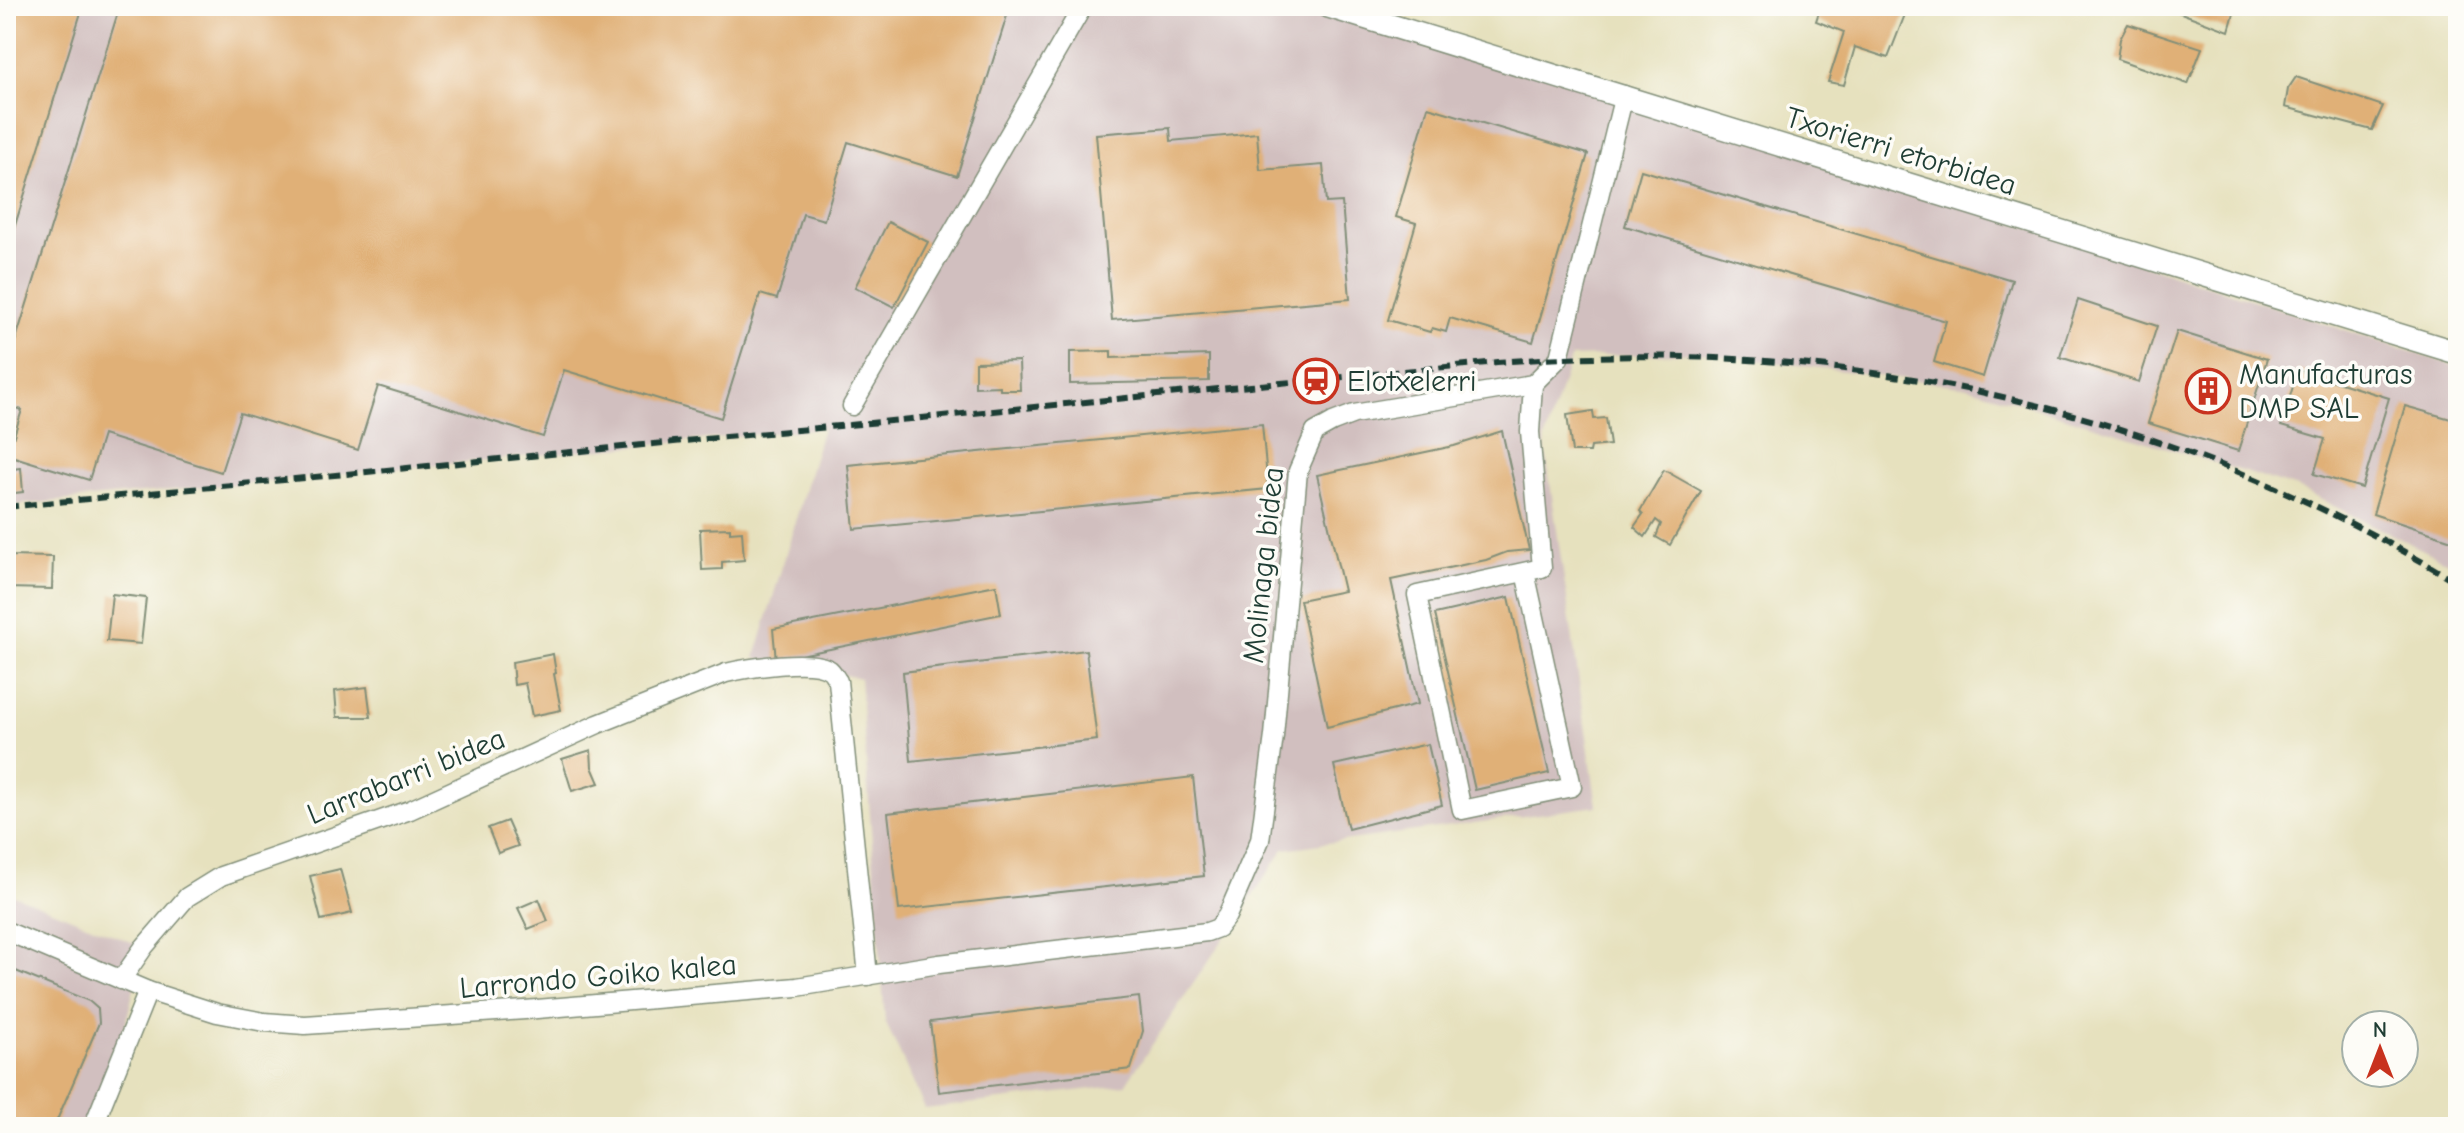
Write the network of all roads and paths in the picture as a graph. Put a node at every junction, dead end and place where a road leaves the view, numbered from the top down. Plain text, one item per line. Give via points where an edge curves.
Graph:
1 (1083, 6) edge
2 (1327, 6) edge
3 (1624, 95) junction
4 (2458, 353) edge
5 (1533, 384) junction
6 (852, 406) dead end
7 (1525, 572) junction
8 (6, 931) edge
9 (1207, 932) joint
10 (868, 976) junction
11 (121, 980) junction
12 (148, 991) junction
13 (93, 1127) edge

1 - 6 street
2 - 3 street, Txorierri etorbidea
3 - 4 street, Txorierri etorbidea
3 - 5 street via 1559,358
5 - 7 street via 1530,432 1542,568
5 - 9 street, Molinaga bidea via 1354,414 1315,432 1298,471 1260,840 1227,916
7 - 7 street via 1417,595 1462,810 1572,787
8 - 11 street, Larrondo Goiko kalea
9 - 10 street, Larrondo Goiko kalea
10 - 11 street, Larrabarri bidea via 838,681 831,670 815,664 726,673 598,724 410,810 221,876 187,897
10 - 12 street, Larrondo Goiko kalea via 510,1012 305,1025 217,1013
11 - 12 street, Larrondo Goiko kalea
12 - 13 street

